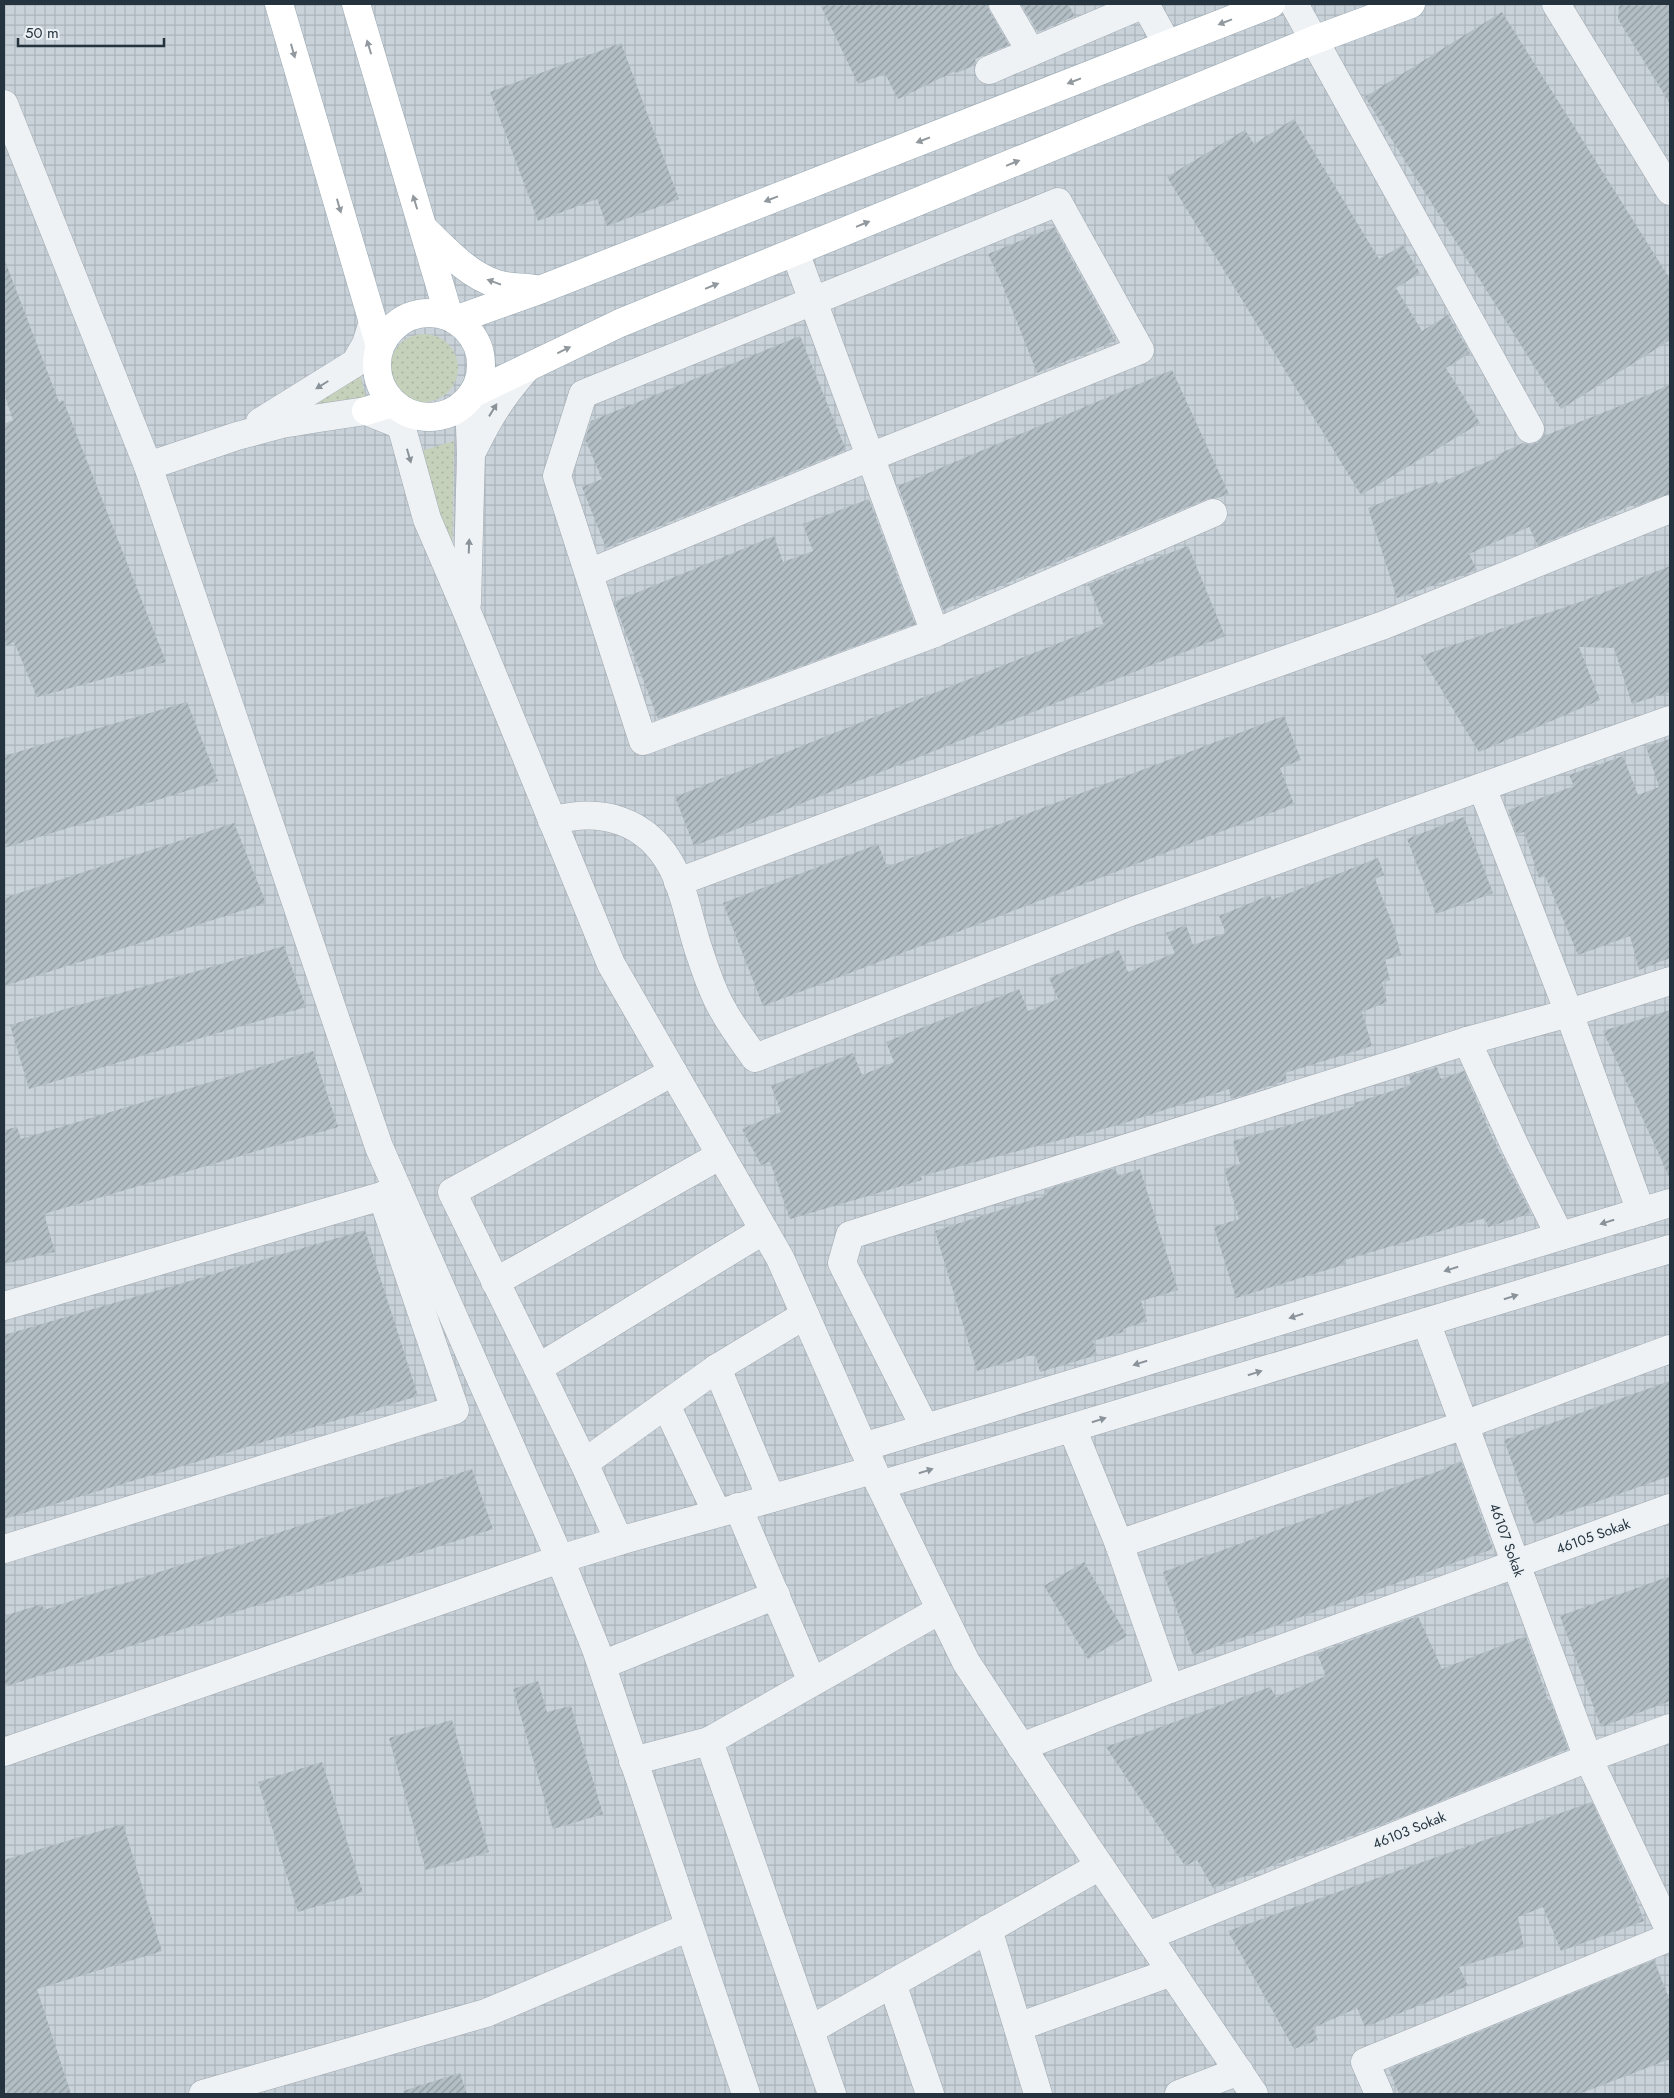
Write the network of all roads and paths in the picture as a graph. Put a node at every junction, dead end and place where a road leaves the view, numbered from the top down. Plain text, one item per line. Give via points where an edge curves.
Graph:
1 (279, 4) edge
2 (356, 4) edge
3 (1003, 4) edge
4 (1145, 4) edge
5 (1271, 4) edge
6 (1294, 4) edge
7 (1411, 4) edge
8 (1556, 4) edge
9 (1092, 14) edge
10 (1314, 40) junction
11 (1168, 44) junction
12 (1031, 52) junction
13 (989, 70) dead end
14 (4, 104) edge
15 (1670, 191) edge
16 (423, 228) junction
17 (795, 252) junction
18 (542, 289) junction
19 (812, 300) junction
20 (452, 318) junction
21 (377, 340) junction
22 (527, 368) junction
23 (470, 397) junction
24 (366, 411) joint
25 (397, 412) junction
26 (1530, 429) dead end
27 (237, 436) junction
28 (471, 454) junction
29 (870, 457) junction
30 (148, 466) junction
31 (1670, 509) edge
32 (1213, 513) dead end
33 (589, 573) junction
34 (467, 612) junction
35 (935, 633) junction
36 (1670, 720) edge
37 (1482, 787) junction
38 (552, 821) junction
39 (678, 882) junction
40 (1670, 981) edge
41 (1569, 1013) junction
42 (1467, 1041) junction
43 (674, 1072) junction
44 (721, 1155) junction
45 (389, 1192) junction
46 (1670, 1203) edge
47 (1641, 1212) junction
48 (764, 1230) junction
49 (1560, 1236) junction
50 (1670, 1249) edge
51 (495, 1282) junction
52 (4, 1306) edge
53 (805, 1315) junction
54 (1426, 1322) junction
55 (1670, 1349) edge
56 (538, 1368) junction
57 (717, 1368) junction
58 (666, 1404) junction
59 (1464, 1425) junction
60 (925, 1428) junction
61 (1072, 1428) junction
62 (584, 1463) junction
63 (872, 1467) junction
64 (771, 1498) junction
65 (1670, 1508) edge
66 (728, 1510) junction
67 (619, 1541) junction
68 (1119, 1544) junction
69 (4, 1549) edge
70 (560, 1559) junction
71 (1516, 1565) junction
72 (776, 1595) junction
73 (940, 1610) junction
74 (602, 1666) junction
75 (812, 1682) junction
76 (1170, 1689) junction
77 (1670, 1728) edge
78 (709, 1741) junction
79 (1021, 1747) junction
80 (4, 1752) edge
81 (1588, 1758) junction
82 (633, 1761) junction
83 (1100, 1866) junction
84 (689, 1927) junction
85 (988, 1929) junction
86 (1670, 1931) edge
87 (1148, 1936) junction
88 (1670, 1937) edge
89 (1172, 1972) junction
90 (892, 1983) junction
91 (1018, 2027) junction
92 (810, 2030) junction
93 (1239, 2071) junction
94 (203, 2094) edge
95 (746, 2094) edge
96 (832, 2094) edge
97 (930, 2094) edge
98 (1038, 2094) edge
99 (1178, 2094) edge
100 (1254, 2094) edge
101 (1379, 2094) edge

1 -> 21 main road
16 -> 2 main road
3 - 12 street
4 - 9 street
4 - 11 street
5 -> 11 main road
6 - 10 street
7 - 10 main road
8 - 15 street
9 - 12 street
17 -> 10 main road
10 - 26 street
11 -> 18 main road
12 - 13 street
14 - 30 street
18 -> 16 main road via 497,284 474,273
16 - 20 main road
17 - 19 street
22 -> 17 main road via 620,323
18 - 20 main road
19 - 29 street
19 - 29 street via 1058,202 1140,350
19 - 33 street via 583,394 557,476
20 - 21 main road via 433,312 416,314 401,320
20 - 23 main road via 464,325 481,353 482,370 478,386
21 - 25 main road via 379,382
21 -> 27 street via 366,344 355,363
22 - 23 main road
28 -> 22 street via 490,414
23 - 25 main road via 454,412 437,418
23 - 28 street
24 - 25 main road
24 - 27 street via 282,424
25 -> 34 street via 427,519
27 - 30 street
34 -> 28 street
29 - 33 street
29 - 35 street
30 - 45 street via 379,1147
31 - 39 street via 1384,625 1065,738
32 - 35 street
33 - 35 street via 643,742
34 - 38 street
36 - 37 street
37 - 39 street via 1133,911 755,1058 722,1009 700,954
37 - 41 street
38 - 39 street via 594,815 626,822 653,842
38 - 43 street via 611,964
40 - 41 street
41 - 42 street
41 - 47 street
42 - 49 street
42 - 60 street via 850,1235 842,1263
43 - 44 street
43 - 51 street via 452,1192
44 - 48 street
44 - 51 street
45 - 52 street
45 - 69 street via 455,1410
45 - 70 street
46 - 47 street
47 -> 49 street
48 - 53 street
48 - 56 street
49 -> 60 street
54 -> 50 street
51 - 56 street
53 - 57 street
53 - 63 street
54 - 59 street, 46107 Sokak
61 -> 54 street
55 - 59 street
56 - 62 street
57 - 58 street
57 - 64 street
58 - 62 street
58 - 66 street
59 - 68 street
59 - 71 street, 46107 Sokak
60 - 63 street
63 -> 61 street
61 - 68 street
62 - 67 street
63 - 64 street
63 - 73 street
64 - 66 street
65 - 71 street, 46105 Sokak
66 - 67 street
66 - 72 street
67 - 70 street
68 - 76 street
70 - 74 street
70 - 80 street
71 - 76 street, 46105 Sokak
71 - 81 street, 46107 Sokak
72 - 74 street
72 - 75 street
73 - 75 street
73 - 79 street via 966,1662
74 - 82 street
75 - 78 street
76 - 79 street, 46105 Sokak
77 - 81 street, 46103 Sokak
78 - 82 street
78 - 92 street
79 - 83 street
81 - 86 street, 46107 Sokak
81 - 87 street, 46103 Sokak
82 - 84 street
83 - 85 street
83 - 87 street
84 - 94 street via 486,2013
84 - 95 street
85 - 90 street
85 - 91 street
87 - 89 street
88 - 101 street via 1365,2062
89 - 91 street
89 - 93 street
90 - 92 street
90 - 97 street
91 - 98 street
92 - 96 street
93 - 99 street
93 - 100 street

